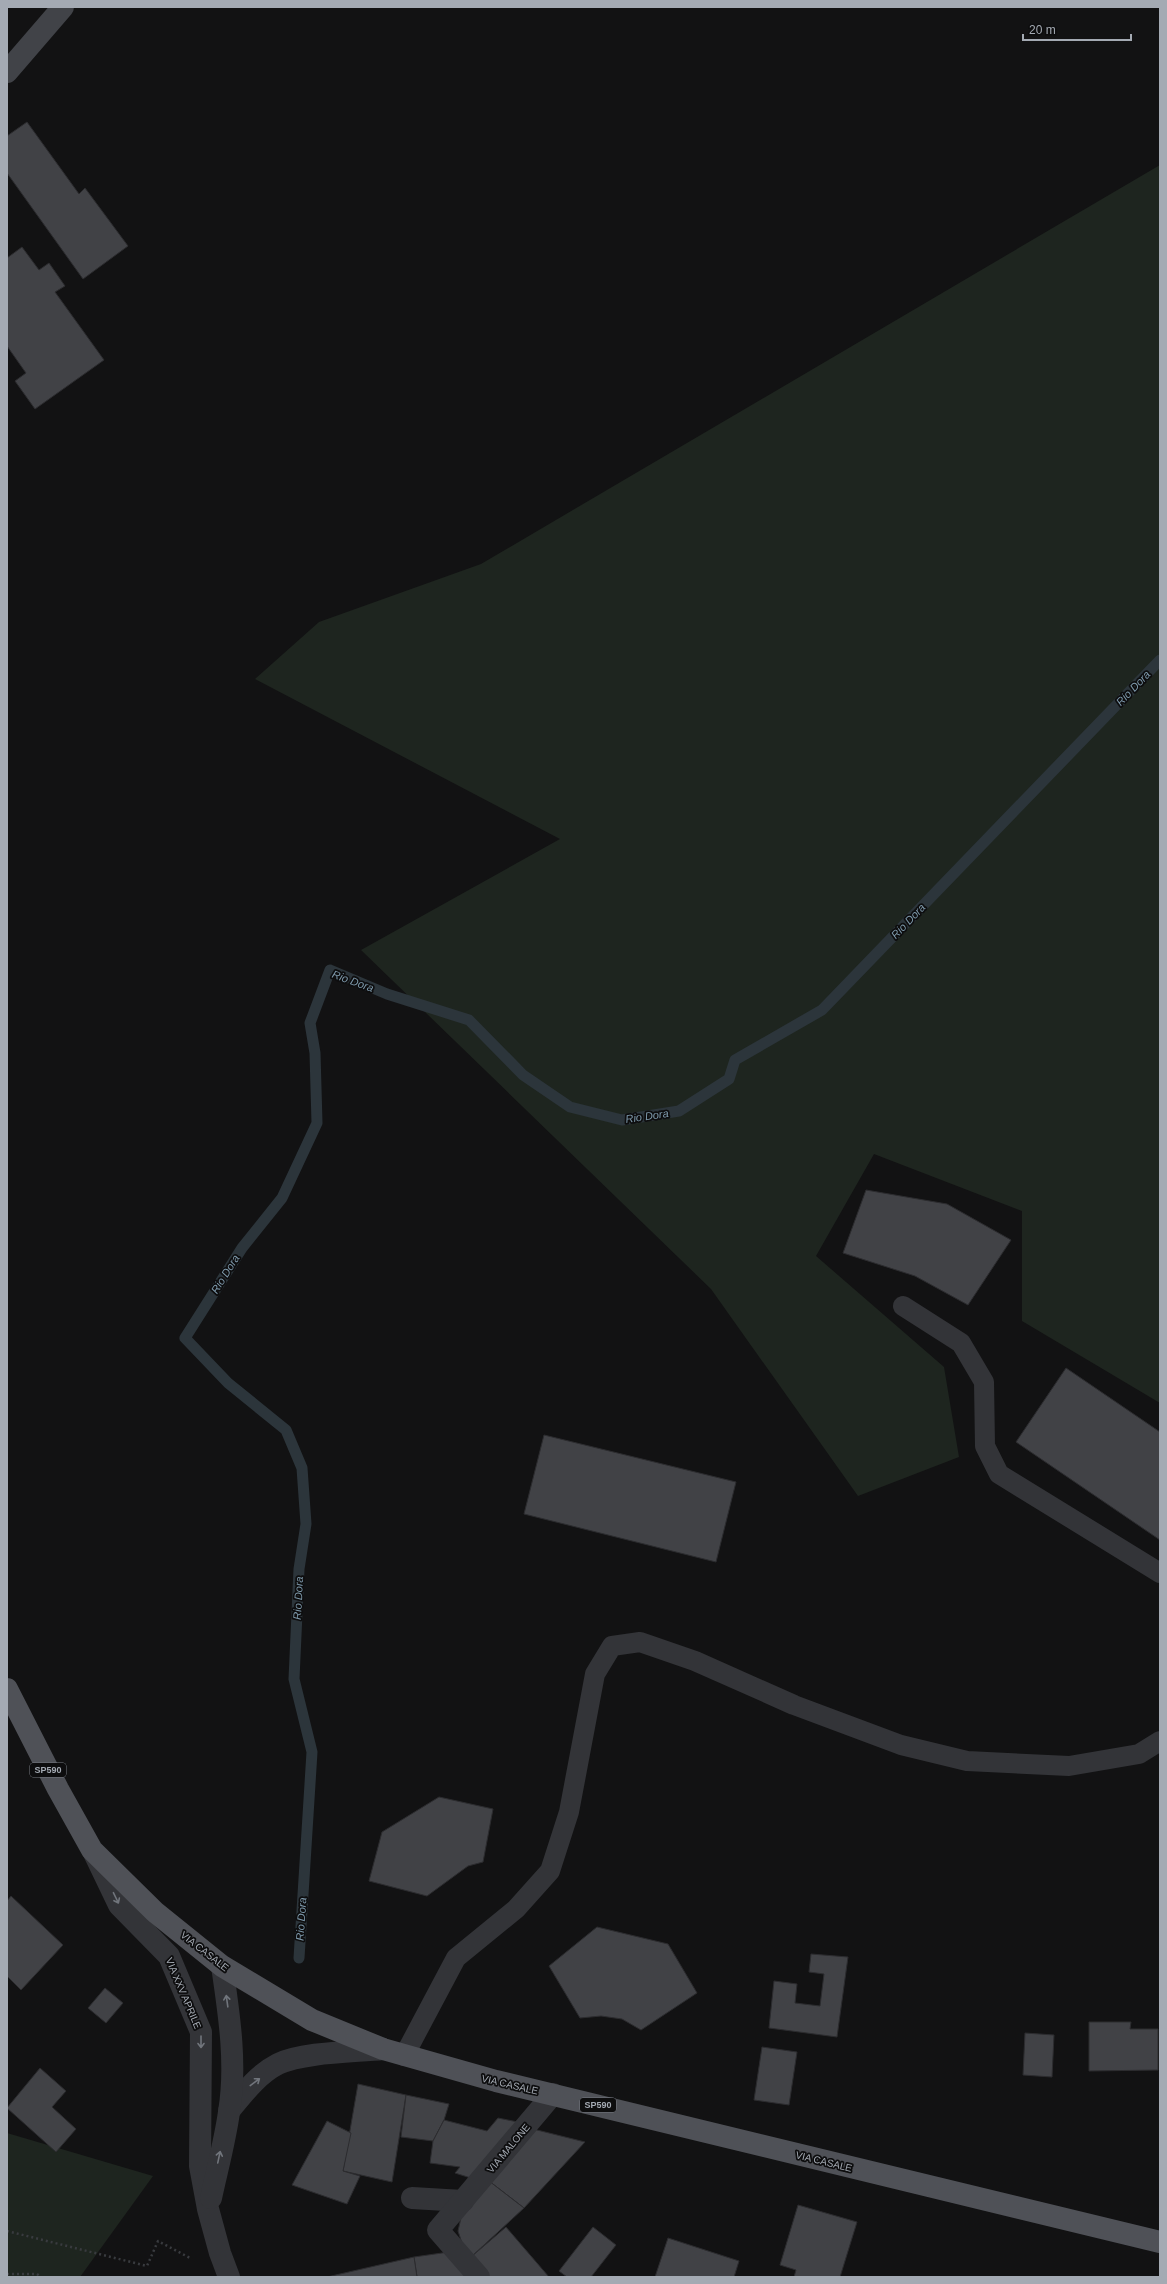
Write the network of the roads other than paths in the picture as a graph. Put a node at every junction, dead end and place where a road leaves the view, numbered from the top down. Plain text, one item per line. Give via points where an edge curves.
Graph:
1 (63, 7) edge
2 (7, 72) edge
3 (903, 1306) dead end
4 (1160, 1573) edge
5 (7, 1689) edge
6 (1160, 1741) edge
7 (92, 1850) junction
8 (222, 1966) junction
9 (383, 2050) junction
10 (404, 2056) junction
11 (554, 2094) junction
12 (229, 2111) junction
13 (412, 2198) dead end
14 (463, 2201) junction
15 (208, 2209) junction
16 (1160, 2242) edge
17 (228, 2277) edge
18 (479, 2277) edge

1 - 2 street
3 - 4 lane via 960,1343 984,1382 985,1446 999,1474
5 - 7 main road, VIA CASALE / SP590
6 - 10 lane via 1139,1754 1069,1766 967,1761 901,1745 794,1705 695,1661 640,1642 612,1646 595,1674 569,1812 550,1871 516,1909 456,1958
7 - 8 main road, VIA CASALE / SP590 via 155,1912
7 -> 15 street, VIA XXV APRILE via 119,1905 169,1956 201,2032 200,2166
8 - 9 main road, VIA CASALE / SP590 via 312,2020
12 -> 8 street, VIA XXV APRILE via 232,2058
9 - 10 main road, VIA CASALE / SP590
12 -> 9 street, VIA XXV APRILE via 248,2087 278,2064 316,2054
10 - 11 main road, VIA CASALE / SP590
11 - 14 street, VIA MALONE
11 - 16 main road, VIA CASALE / SP590
15 -> 12 street, VIA XXV APRILE
13 - 14 street
14 - 18 street, VIA MALONE via 438,2230
15 - 17 street, VIA XXV APRILE

